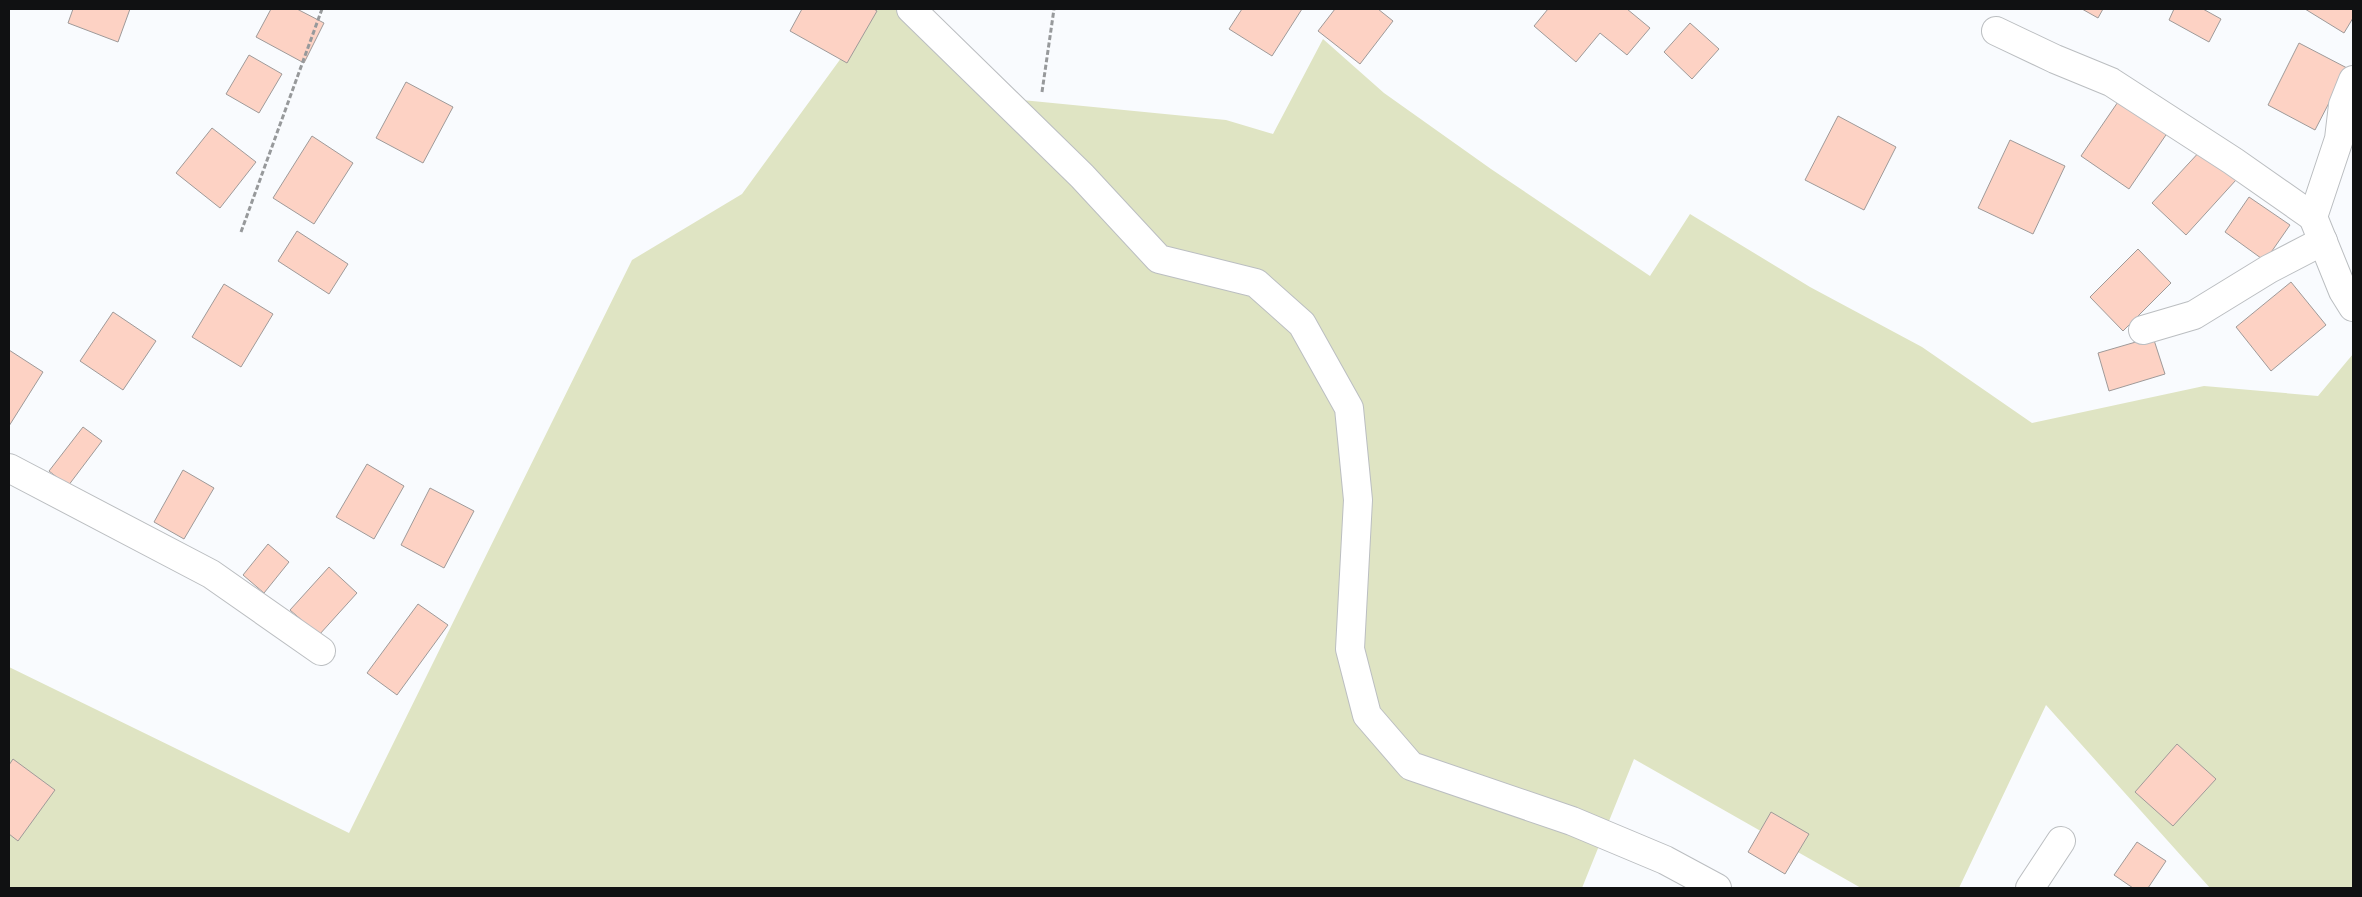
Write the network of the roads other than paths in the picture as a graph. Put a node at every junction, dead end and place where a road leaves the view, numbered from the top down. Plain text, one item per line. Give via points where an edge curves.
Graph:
1 (912, 9) edge
2 (1996, 31) dead end
3 (2353, 80) edge
4 (2348, 106) edge
5 (2318, 229) junction
6 (2353, 307) edge
7 (2143, 330) dead end
8 (9, 468) edge
9 (321, 651) dead end
10 (2061, 841) dead end
11 (1717, 888) edge
12 (2030, 888) edge

1 - 11 street via 1159,259 1256,283 1302,324 1349,408 1358,500 1350,650 1367,715 1411,766 1572,821 1665,860
2 - 5 street via 2111,82 2233,161
3 - 4 street
4 - 5 street
5 - 6 street via 2343,291
5 - 7 street via 2269,269 2194,315
8 - 9 street via 211,574
10 - 12 street

